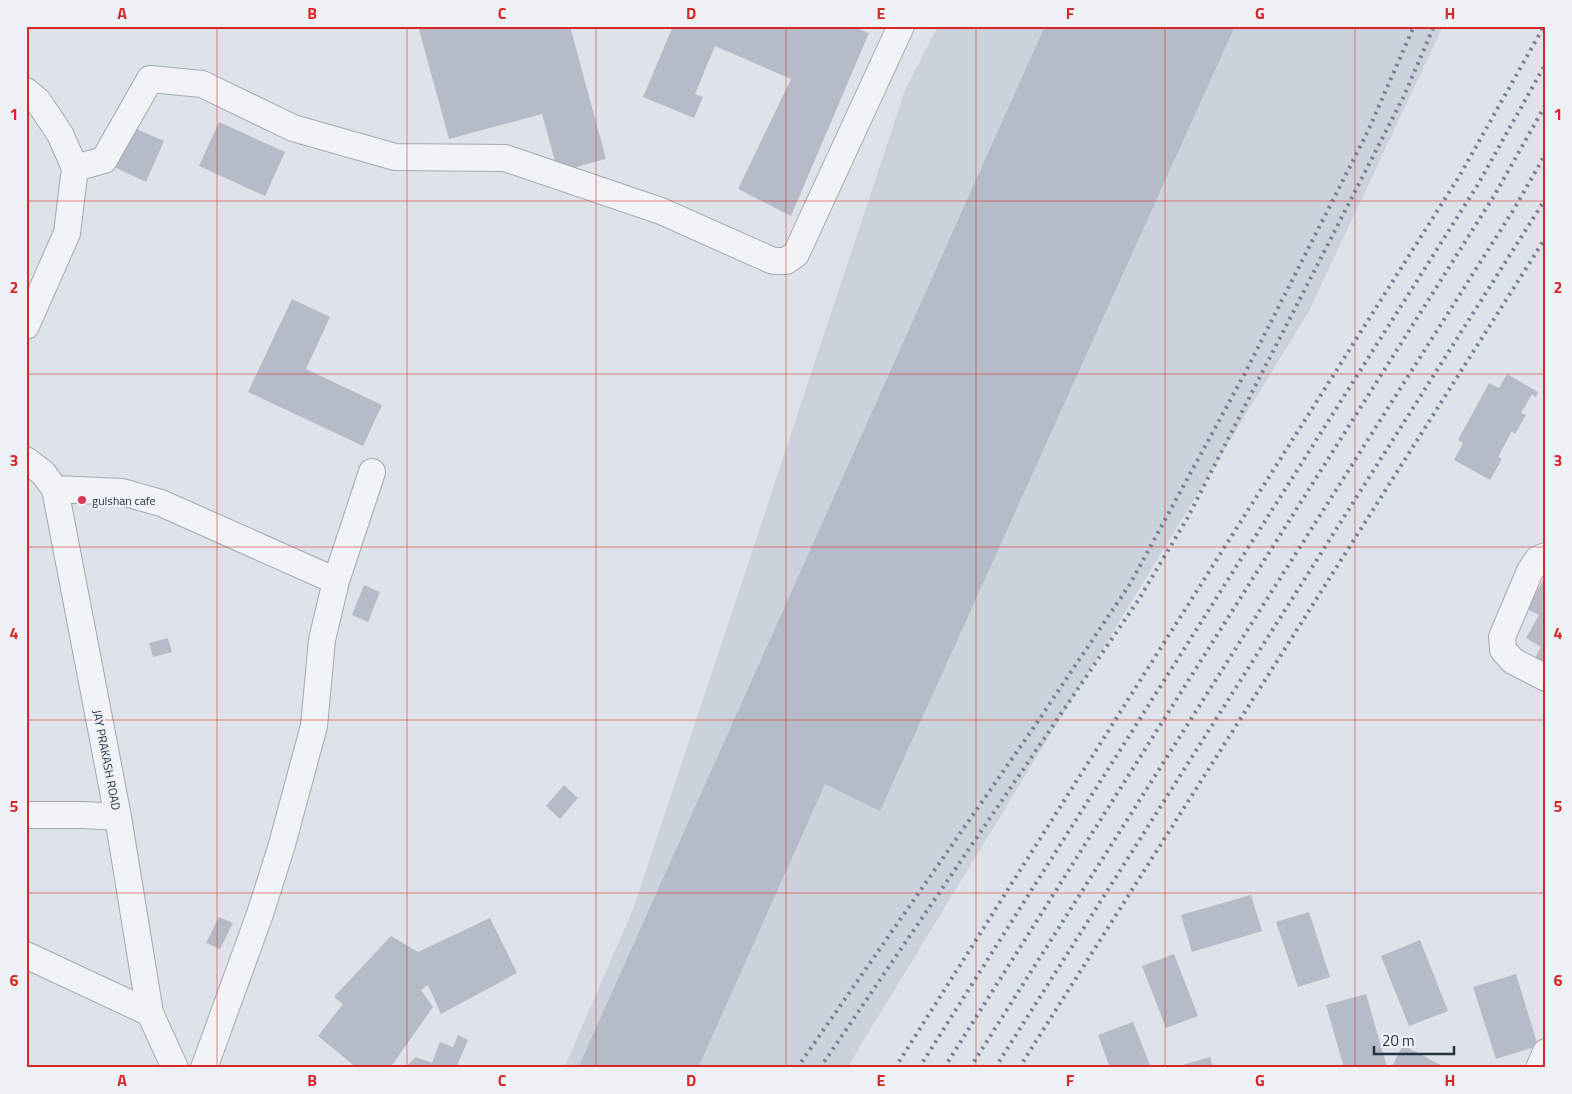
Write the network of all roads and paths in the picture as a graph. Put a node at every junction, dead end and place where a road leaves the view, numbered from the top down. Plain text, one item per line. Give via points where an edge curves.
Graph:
1 (897, 28) edge
2 (26, 91) edge
3 (75, 168) junction
4 (34, 290) edge
5 (26, 326) edge
6 (26, 460) edge
7 (372, 472) dead end
8 (55, 489) junction
9 (1546, 556) edge
10 (336, 581) junction
11 (1546, 678) edge
12 (26, 815) edge
13 (118, 817) junction
14 (26, 955) edge
15 (150, 1013) junction
16 (1546, 1052) edge
17 (175, 1068) edge
18 (204, 1068) edge
19 (1539, 1068) edge

1 - 3 street via 796,254 786,261 773,261 660,211 505,158 395,157 293,128 202,84 150,79 104,160
2 - 3 street via 38,100 60,134
3 - 4 street via 67,233
4 - 5 street
6 - 8 street, JAY PRAKASH ROAD via 43,473
7 - 10 street
8 - 10 street via 122,492 161,502
8 - 13 street, JAY PRAKASH ROAD
9 - 11 street via 1538,558 1530,571 1502,637 1503,650 1513,661
10 - 18 street via 322,640 314,726 281,848
12 - 13 street
13 - 15 street, JAY PRAKASH ROAD
14 - 15 street
15 - 17 street, JAY PRAKASH ROAD
16 - 19 street

